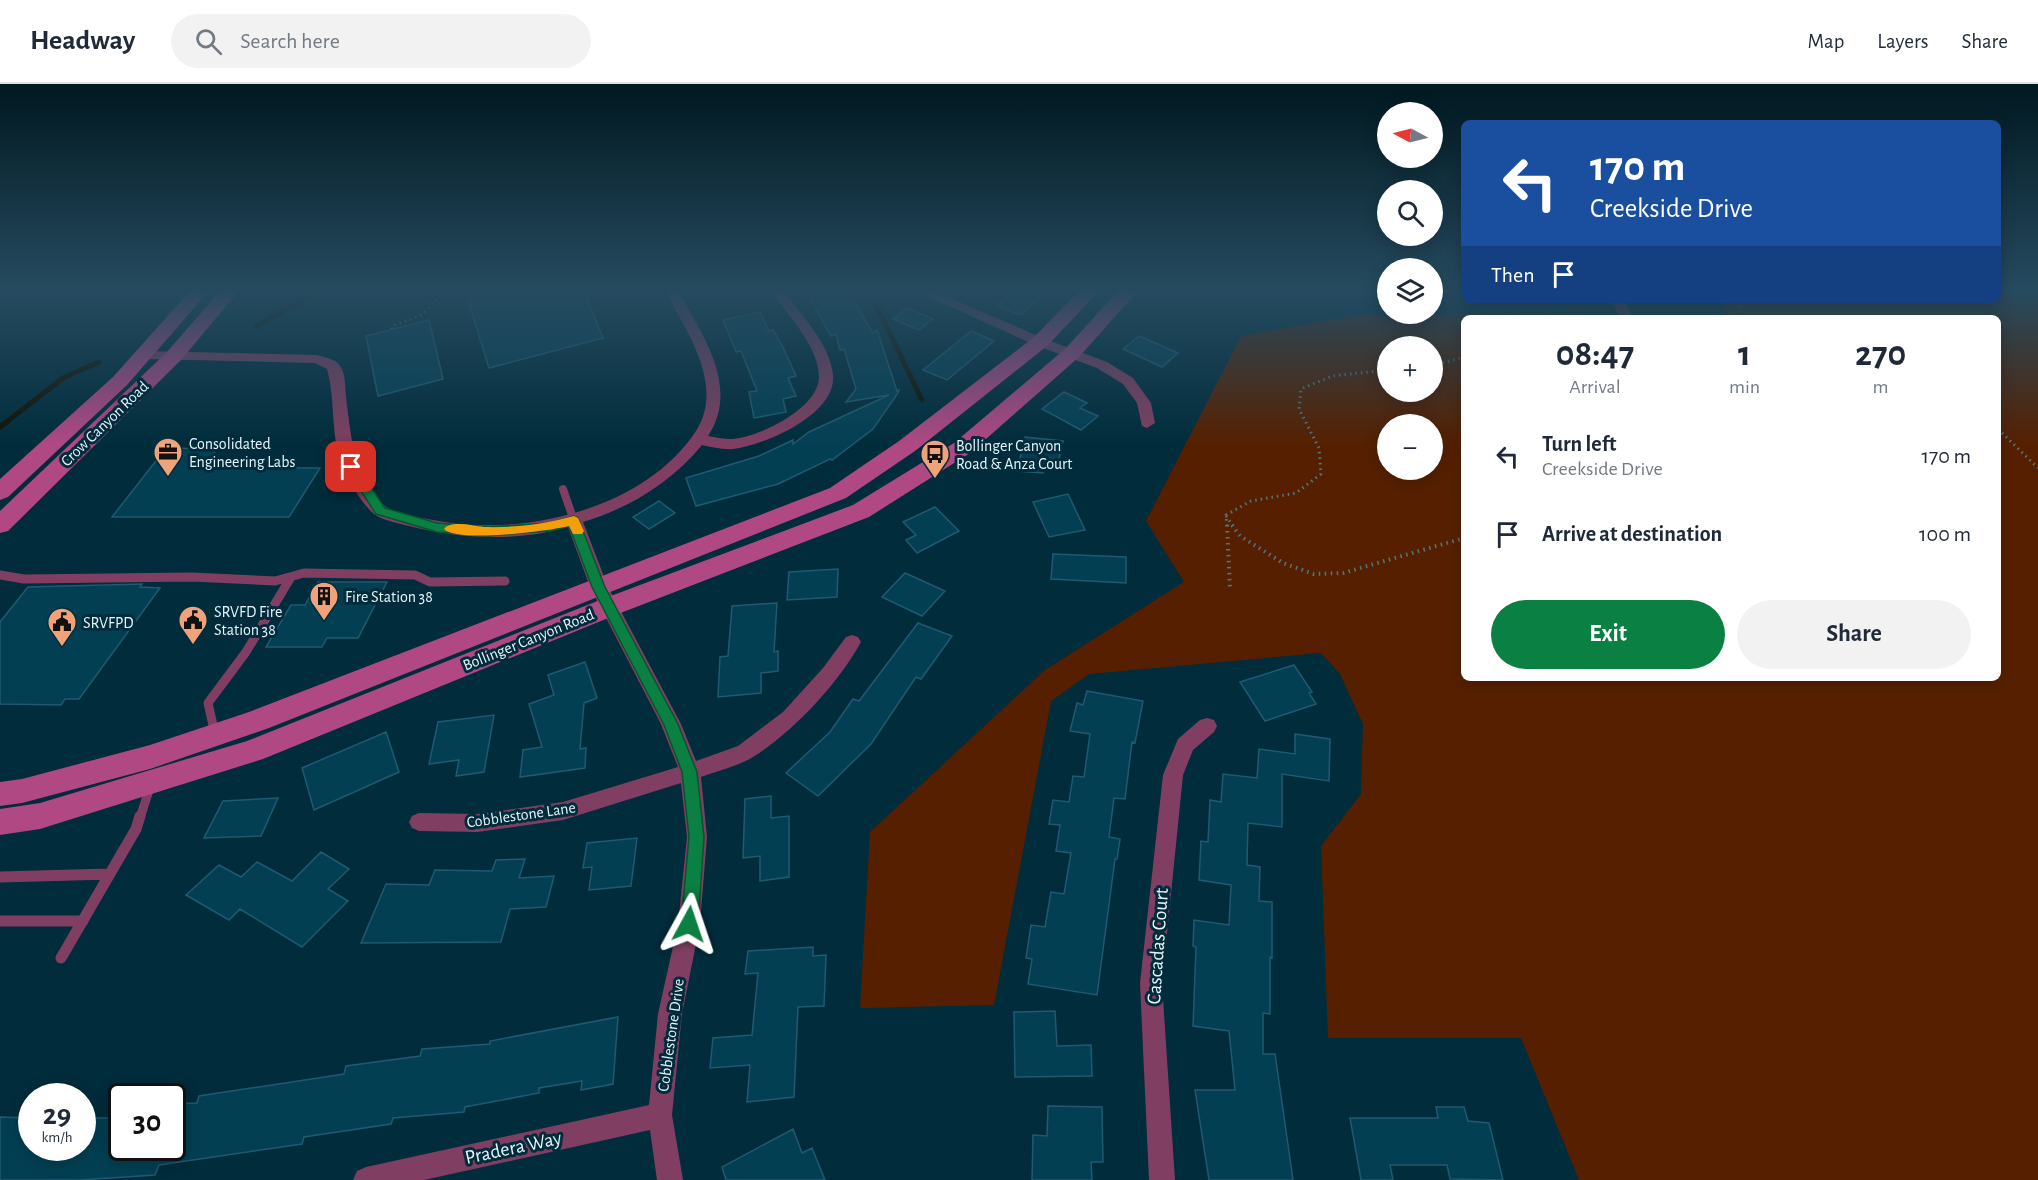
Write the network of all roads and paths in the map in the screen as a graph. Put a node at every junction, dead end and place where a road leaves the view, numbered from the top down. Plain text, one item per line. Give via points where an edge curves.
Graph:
1 (154, 343) edge
2 (185, 343) edge
3 (698, 343) edge
4 (812, 343) edge
5 (1039, 343) edge
6 (1043, 343) edge
7 (1081, 343) edge
8 (1072, 353) junction
9 (144, 355) junction
10 (174, 356) junction
11 (1461, 358) edge
12 (1443, 363) edge
13 (1377, 370) edge
14 (1147, 423) dead end
15 (2001, 432) edge
16 (699, 439) junction
17 (2038, 468) edge
18 (563, 489) dead end
19 (0, 492) edge
20 (1226, 515) junction
21 (574, 521) junction
22 (0, 525) edge
23 (1461, 539) edge
24 (0, 575) edge
25 (291, 577) junction
26 (505, 581) dead end
27 (1230, 589) dead end
28 (604, 597) junction
29 (852, 642) dead end
30 (1207, 726) dead end
31 (215, 735) junction
32 (690, 772) junction
33 (152, 782) junction
34 (0, 794) edge
35 (0, 822) edge
36 (419, 822) dead end
37 (110, 874) junction
38 (0, 877) edge
39 (0, 921) edge
40 (83, 921) junction
41 (61, 958) dead end
42 (660, 1115) junction
43 (366, 1180) edge
44 (670, 1180) edge
45 (1162, 1180) edge

1 - 9 main road, Crow Canyon Road
2 - 10 main road, Crow Canyon Road
3 - 16 street via 708,362 714,394 710,421
4 - 16 street via 827,378 822,394 796,419 766,434 732,444
5 - 28 main road, Bollinger Canyon Road via 907,446 838,493
6 - 8 street
7 - 8 main road, Bollinger Canyon Road
8 - 14 street via 1128,381 1144,403
8 - 28 main road, Bollinger Canyon Road via 962,448 861,511
9 - 10 street
9 - 19 main road, Crow Canyon Road
10 - 21 street via 300,358 334,367 351,467 381,511 437,528 488,531 549,527
10 - 22 main road, Crow Canyon Road
11 - 12 path
13 - 20 path via 1317,379 1301,389 1299,409 1319,448 1321,474 1307,490 1279,499 1249,502
15 - 17 path
16 - 21 street via 671,470 605,510
18 - 21 lane
20 - 23 path via 1240,536 1283,563 1314,574 1343,573
20 - 27 path
21 - 28 street, Cobblestone Drive
24 - 25 lane via 24,579 192,577 275,581
25 - 26 lane via 304,573 415,575 430,582
25 - 31 lane via 246,652 208,703
28 - 31 main road, Bollinger Canyon Road
28 - 32 street, Cobblestone Drive via 671,724
28 - 33 main road, Bollinger Canyon Road via 253,751
29 - 32 street, Cobblestone Lane via 790,717 745,752
30 - 45 street, Cascadas Court via 1185,745 1173,775 1151,982
31 - 34 main road, Bollinger Canyon Road via 150,757
32 - 36 street, Cobblestone Lane via 563,812 477,824
32 - 42 street, Cobblestone Drive via 696,837 689,924 670,1014
33 - 35 main road, Bollinger Canyon Road via 40,816
33 - 37 lane via 136,829
37 - 38 lane
37 - 40 lane
39 - 40 lane
40 - 41 lane
42 - 43 street, Pradera Way
42 - 44 street, Cobblestone Drive

